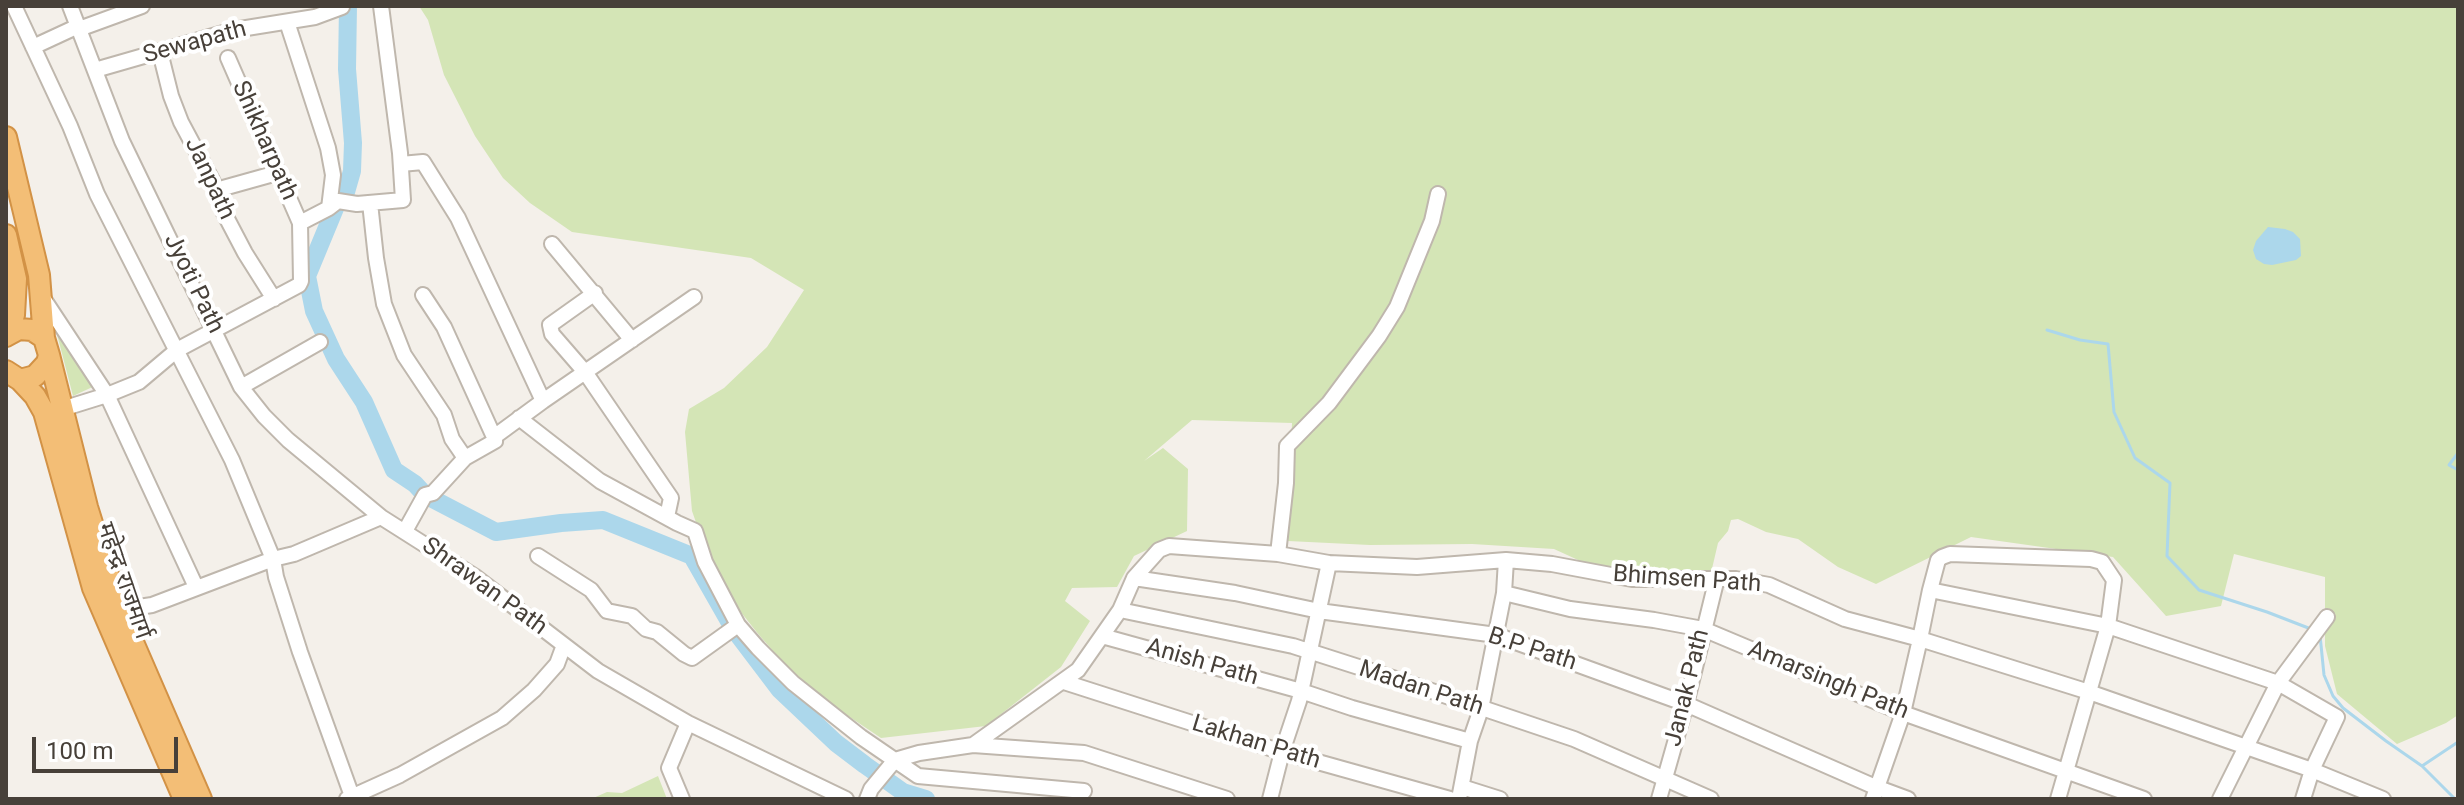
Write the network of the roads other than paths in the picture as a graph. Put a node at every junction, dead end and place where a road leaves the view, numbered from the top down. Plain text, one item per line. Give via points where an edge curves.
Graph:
1 (14, 6) edge
2 (70, 6) edge
3 (142, 6) edge
4 (381, 6) edge
5 (342, 7) edge
6 (287, 22) junction
7 (79, 29) junction
8 (33, 47) junction
9 (160, 52) junction
10 (228, 58) dead end
11 (95, 70) junction
12 (6, 137) edge
13 (401, 164) junction
14 (277, 173) junction
15 (216, 190) junction
16 (1438, 194) dead end
17 (370, 203) junction
18 (329, 208) junction
19 (300, 223) junction
20 (6, 235) edge
21 (552, 244) dead end
22 (40, 284) junction
23 (595, 293) junction
24 (423, 295) dead end
25 (694, 297) dead end
26 (274, 299) junction
27 (215, 329) junction
28 (6, 336) edge
29 (632, 340) junction
30 (320, 342) dead end
31 (46, 346) junction
32 (177, 350) junction
33 (585, 372) junction
34 (13, 375) edge
35 (241, 387) junction
36 (107, 395) junction
37 (543, 401) junction
38 (62, 409) junction
39 (519, 418) junction
40 (494, 437) junction
41 (465, 458) junction
42 (664, 516) junction
43 (381, 517) junction
44 (405, 531) junction
45 (1278, 554) junction
46 (538, 556) dead end
47 (273, 559) junction
48 (1506, 560) junction
49 (1329, 563) junction
50 (1134, 578) junction
51 (1717, 578) junction
52 (196, 587) junction
53 (1930, 590) junction
54 (1504, 593) junction
55 (1120, 610) junction
56 (1319, 611) junction
57 (112, 613) junction
58 (2327, 617) dead end
59 (738, 625) junction
60 (2108, 626) junction
61 (1703, 629) junction
62 (1496, 635) junction
63 (1102, 636) junction
64 (1920, 639) junction
65 (564, 645) junction
66 (1309, 652) junction
67 (1064, 682) junction
68 (2278, 683) junction
69 (1301, 691) junction
70 (2089, 692) junction
71 (1686, 704) junction
72 (1481, 709) junction
73 (1903, 713) junction
74 (688, 723) junction
75 (1470, 741) junction
76 (973, 745) junction
77 (2245, 746) junction
78 (1282, 752) junction
79 (891, 764) junction
80 (2312, 770) junction
81 (2066, 772) junction
82 (1664, 779) junction
83 (1084, 791) dead end
84 (1461, 793) edge
85 (1875, 793) edge
86 (869, 794) edge
87 (183, 797) edge
88 (351, 798) edge
89 (682, 799) edge
90 (846, 799) edge
91 (1227, 799) edge
92 (1270, 799) edge
93 (1450, 799) edge
94 (1500, 799) edge
95 (1659, 799) edge
96 (1711, 799) edge
97 (1908, 799) edge
98 (2058, 799) edge
99 (2144, 799) edge
100 (2220, 799) edge
101 (2303, 799) edge
102 (2383, 799) edge

1 - 8 street
2 - 7 street, Jyoti Path
3 - 7 street
4 - 13 street
5 - 6 street, Sewapath
6 - 9 street, Sewapath via 234,30
6 - 18 street via 328,148 333,175
7 - 8 street
7 - 11 street, Jyoti Path
8 - 32 street via 97,194
9 - 11 street, Sewapath
9 - 15 street, Janpath via 171,96
10 - 14 street, Shikharpath
11 - 27 street, Jyoti Path via 122,141
12 - 22 highway
13 - 17 street via 403,200
13 - 37 street via 426,165 458,218
14 - 15 street
14 - 19 street, Shikharpath
15 - 26 street, Janpath
16 - 45 street via 1397,307 1329,403 1287,446
17 - 18 street via 338,201
17 - 41 street via 384,304 404,355
18 - 19 street
19 - 26 street via 301,281
20 - 28 highway via 16,279 14,315
21 - 23 street
22 - 31 highway
22 - 36 street
23 - 29 street
23 - 33 street via 550,325
24 - 40 street via 444,327
25 - 29 street
26 - 27 street
27 - 32 street
27 - 35 street, Jyoti Path
28 - 31 highway via 25,328 39,333
29 - 33 street
30 - 35 street
31 - 34 highway via 43,371
31 - 38 highway
32 - 36 street via 139,382
32 - 47 street via 232,460
33 - 37 street
33 - 42 street via 671,498
34 - 57 highway, महेन्द्र राजमार्ग via 44,412 90,575
35 - 43 street, Jyoti Path via 288,440
36 - 38 street
36 - 52 street
37 - 39 street
38 - 57 highway
39 - 40 street
39 - 42 street via 600,481
40 - 41 street
41 - 44 street via 425,495
42 - 59 street via 695,531
43 - 44 street, Shrawan Path
43 - 47 street
44 - 65 street, Shrawan Path
45 - 49 street, Bhimsen Path
45 - 50 street, Bhimsen Path via 1169,546
46 - 59 street via 591,590 607,611 632,616 692,658
47 - 52 street
47 - 88 street
48 - 49 street, Bhimsen Path via 1417,567
48 - 51 street, Bhimsen Path via 1632,579
48 - 54 street
49 - 56 street
50 - 55 street, Bhimsen Path
50 - 56 street, B.P Path
51 - 61 street, Janak Path
51 - 64 street, Bhimsen Path via 1769,585 1845,619
52 - 57 street via 152,605
53 - 60 street
53 - 60 street via 1938,560 1950,554 2091,559 2102,562 2114,580
53 - 64 street
54 - 61 street, Amarsingh Path
54 - 62 street
55 - 63 street, Bhimsen Path
55 - 66 street, Madan Path
56 - 62 street, B.P Path
56 - 66 street
57 - 87 highway
58 - 68 street
59 - 79 street via 793,683
60 - 68 street
60 - 70 street
61 - 71 street, Janak Path
61 - 73 street, Amarsingh Path
62 - 71 street, B.P Path
62 - 72 street
63 - 67 street, Bhimsen Path
63 - 69 street, Anish Path
64 - 70 street, Bhimsen Path
64 - 73 street
65 - 74 street, Shrawan Path
65 - 88 street via 557,664 502,718
66 - 69 street
66 - 72 street, Madan Path
67 - 76 street, Bhimsen Path
67 - 78 street, Lakhan Path
68 - 77 street
68 - 80 street via 2337,717
69 - 75 street, Anish Path
69 - 78 street
70 - 77 street, Bhimsen Path
70 - 81 street
71 - 82 street, Janak Path
71 - 85 street, B.P Path
72 - 75 street
72 - 82 street, Madan Path via 1574,739
73 - 81 street, Amarsingh Path
73 - 85 street
74 - 89 street via 669,768
74 - 90 street, Shrawan Path
75 - 84 street
76 - 79 street via 919,753
76 - 91 street via 1084,753
77 - 80 street, Bhimsen Path
77 - 100 street
78 - 92 street
78 - 93 street, Lakhan Path
79 - 83 street via 918,776
79 - 86 street
80 - 101 street
80 - 102 street, Bhimsen Path
81 - 98 street
81 - 99 street, Amarsingh Path
82 - 95 street, Janak Path
82 - 96 street, Madan Path
84 - 94 street
85 - 97 street, B.P Path

